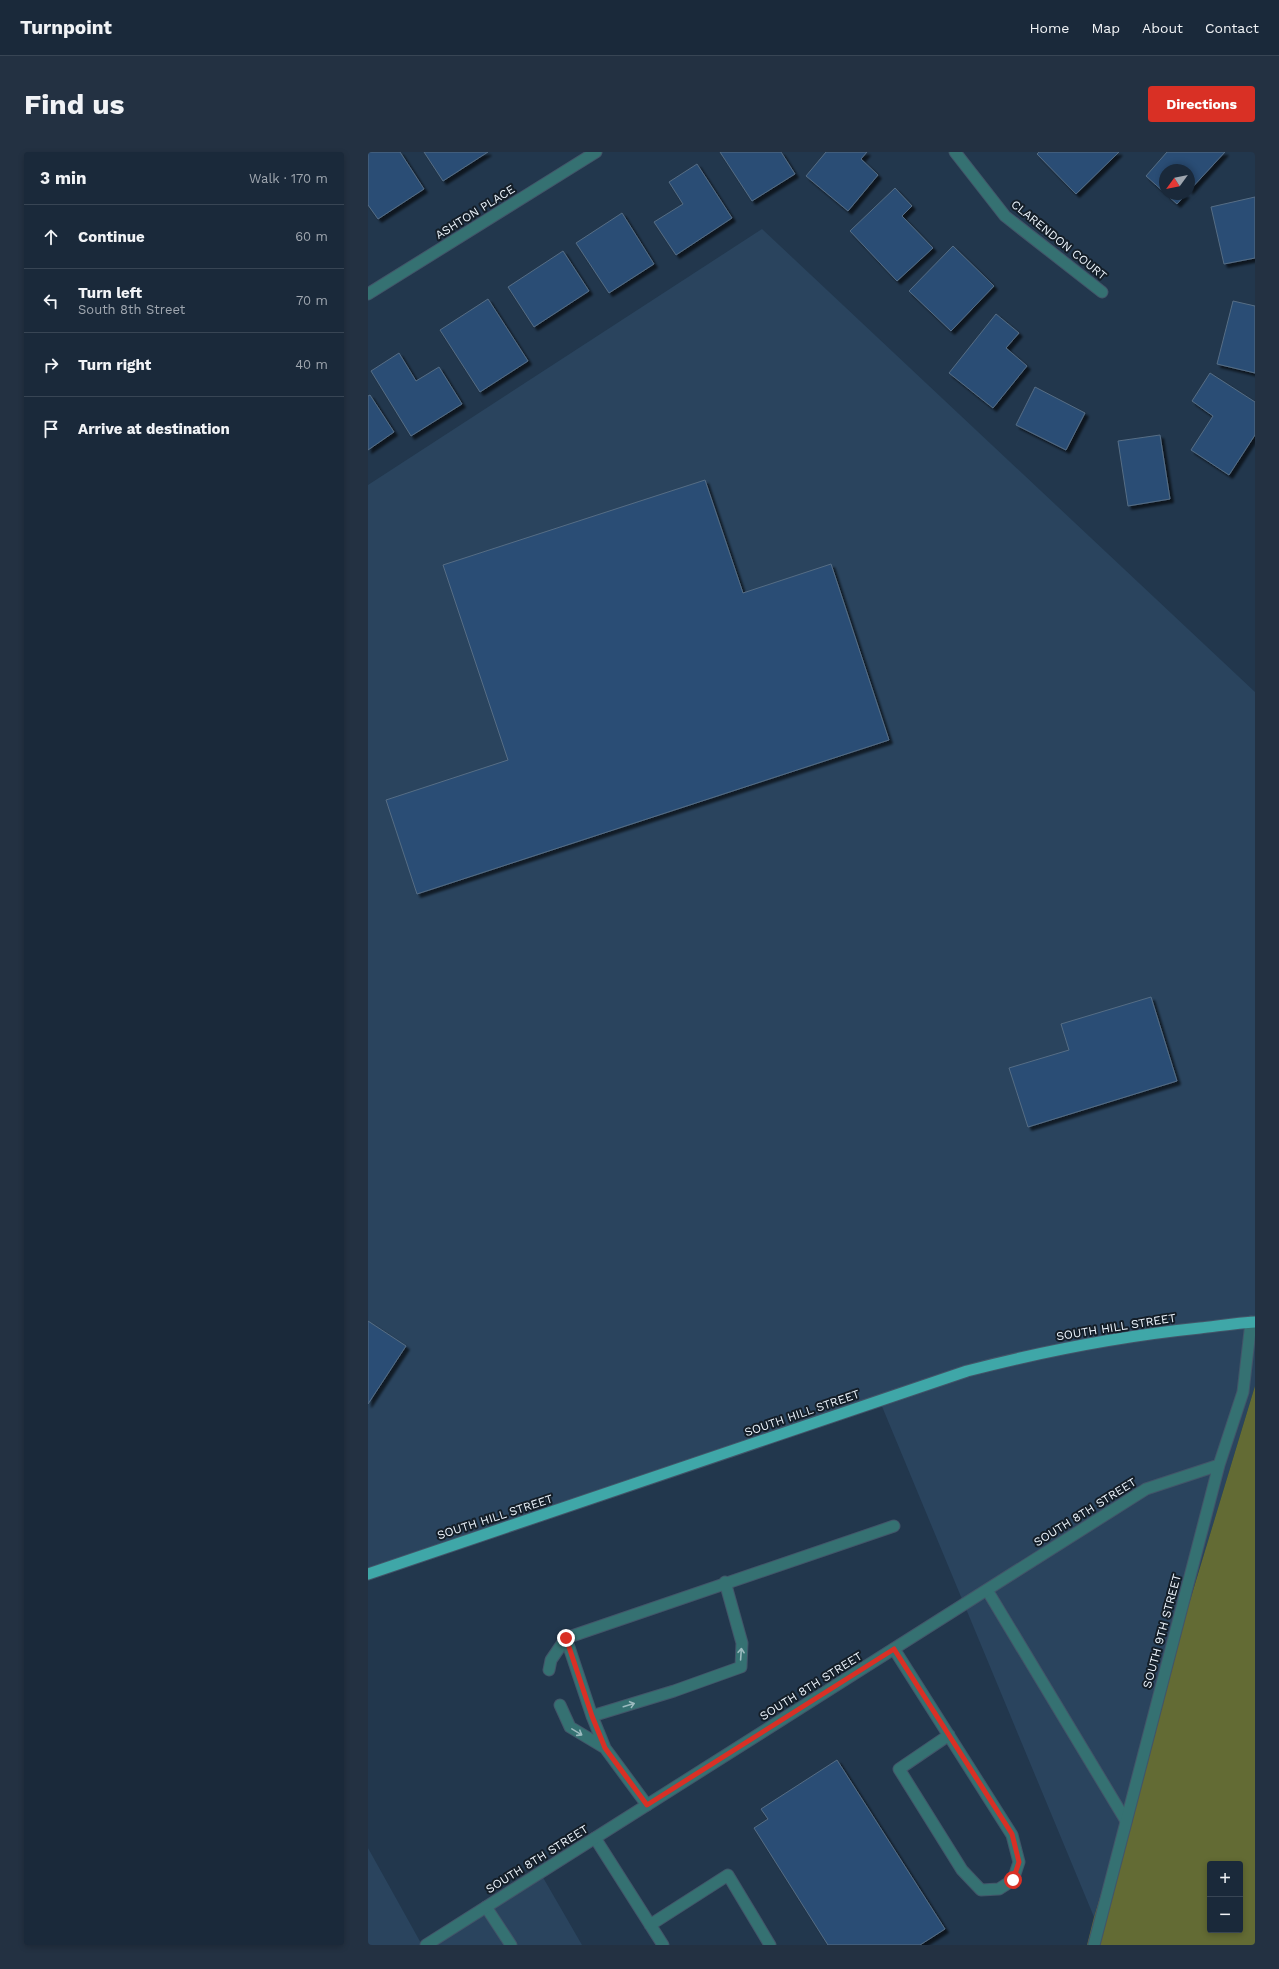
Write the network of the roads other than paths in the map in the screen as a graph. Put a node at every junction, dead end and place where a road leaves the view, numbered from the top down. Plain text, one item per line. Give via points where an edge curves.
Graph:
1 (596, 152) edge
2 (955, 152) edge
3 (1102, 292) dead end
4 (368, 294) edge
5 (1253, 1322) edge
6 (1218, 1465) junction
7 (894, 1526) dead end
8 (368, 1574) edge
9 (725, 1582) junction
10 (987, 1590) junction
11 (566, 1638) junction
12 (894, 1649) junction
13 (549, 1670) dead end
14 (560, 1705) dead end
15 (592, 1716) junction
16 (949, 1735) junction
17 (605, 1748) junction
18 (647, 1805) junction
19 (1126, 1821) junction
20 (595, 1838) junction
21 (486, 1907) junction
22 (650, 1925) junction
23 (426, 1945) edge
24 (511, 1945) edge
25 (663, 1945) edge
26 (770, 1945) edge
27 (1094, 1945) edge

1 - 4 street, ASHTON PLACE
2 - 3 street, CLARENDON COURT via 1005,216
5 - 6 street, SOUTH 9TH STREET via 1243,1392
5 - 8 main road, SOUTH HILL STREET via 1102,1340 1031,1354 967,1371
6 - 10 street, SOUTH 8TH STREET via 1146,1489
6 - 19 street, SOUTH 9TH STREET
7 - 9 street
9 - 11 street
15 -> 9 street via 674,1691 740,1667 742,1643
10 - 12 street, SOUTH 8TH STREET
10 - 19 street
11 - 13 street via 551,1660
11 - 15 street
12 - 16 street
12 - 18 street, SOUTH 8TH STREET
14 -> 17 street via 570,1727
15 - 17 street
16 - 16 street via 1012,1834 1019,1862 1013,1880 999,1889 981,1890 962,1870 899,1769
17 - 18 street
18 - 20 street, SOUTH 8TH STREET
19 - 27 street, SOUTH 9TH STREET
20 - 21 street, SOUTH 8TH STREET
20 - 22 street
21 - 23 street, SOUTH 8TH STREET
21 - 24 street
22 - 25 street
22 - 26 street via 728,1875

